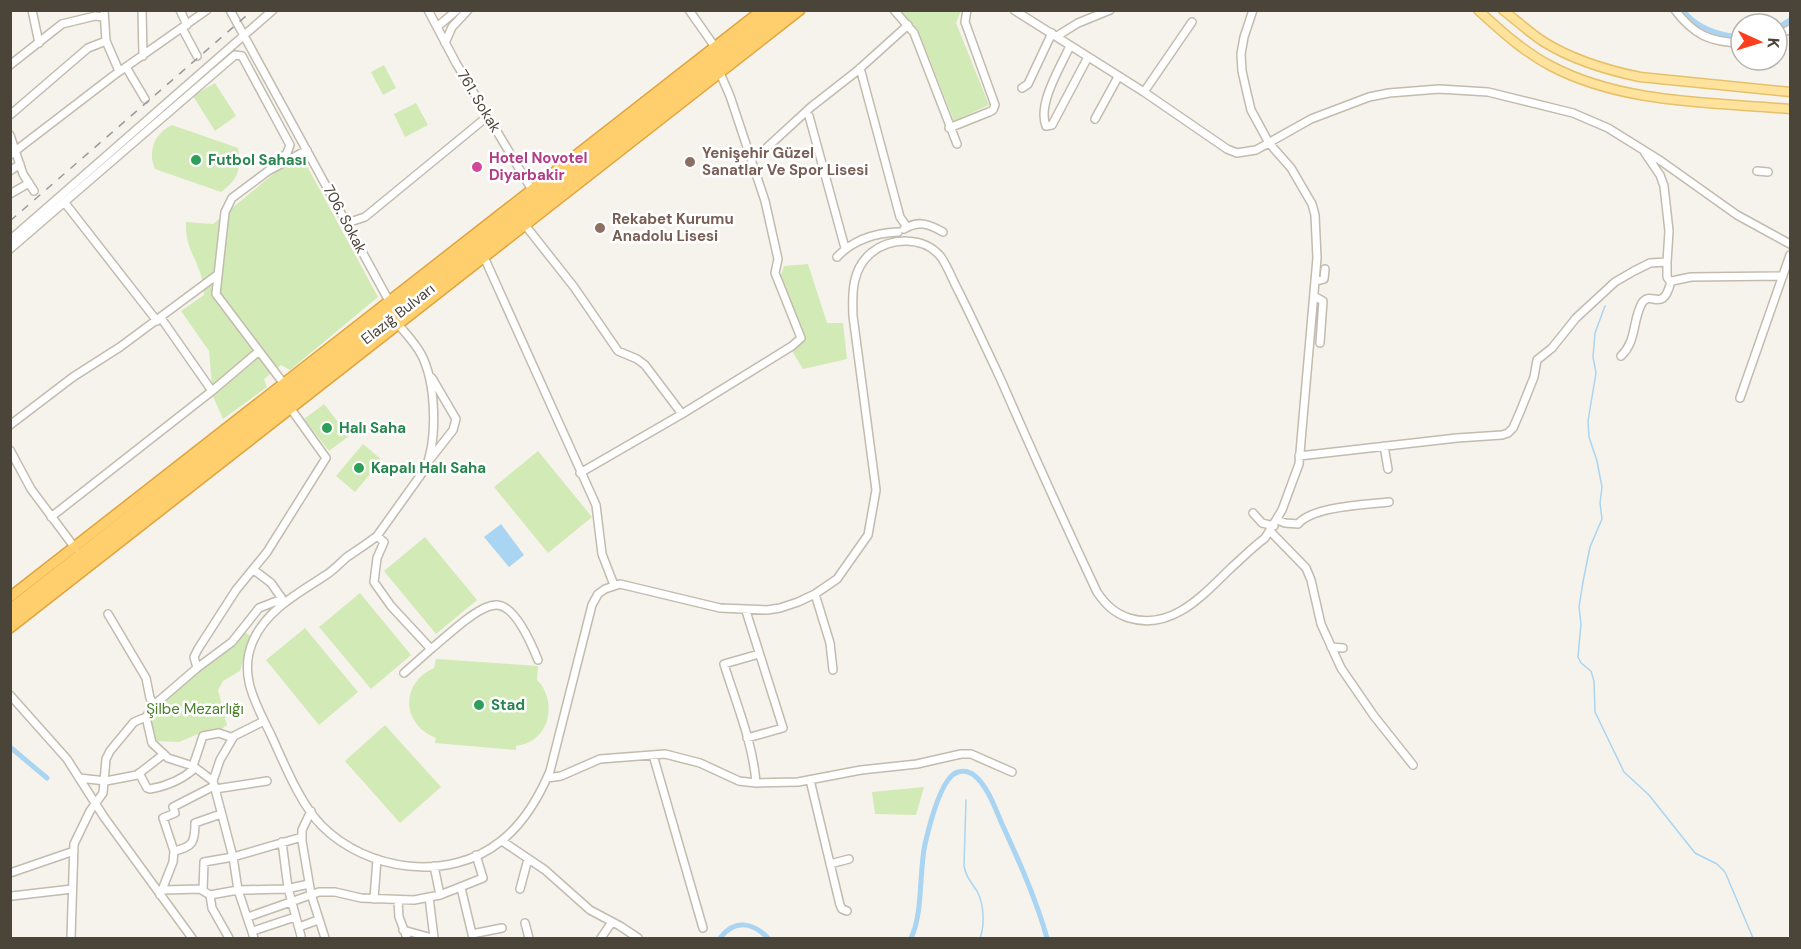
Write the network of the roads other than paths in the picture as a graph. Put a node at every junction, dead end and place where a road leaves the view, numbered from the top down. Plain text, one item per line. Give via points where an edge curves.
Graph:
1 (32, 10) edge
2 (142, 10) edge
3 (180, 10) edge
4 (207, 10) edge
5 (230, 10) edge
6 (273, 10) edge
7 (429, 10) edge
8 (458, 10) edge
9 (468, 10) edge
10 (689, 10) edge
11 (762, 10) edge
12 (774, 10) edge
13 (788, 10) edge
14 (800, 10) edge
15 (894, 10) edge
16 (967, 10) edge
17 (1014, 10) edge
18 (1110, 10) edge
19 (1253, 10) edge
20 (1478, 10) edge
21 (1503, 10) edge
22 (1675, 10) edge
23 (104, 14) edge
24 (1192, 22) dead end
25 (908, 25) junction
26 (185, 27) junction
27 (437, 27) junction
28 (244, 35) junction
29 (1054, 35) junction
30 (106, 41) junction
31 (1729, 42) edge
32 (39, 43) junction
33 (446, 43) junction
34 (1070, 46) junction
35 (715, 47) junction
36 (143, 56) junction
37 (197, 56) dead end
38 (1088, 57) junction
39 (10, 65) edge
40 (123, 69) junction
41 (860, 69) junction
42 (720, 73) junction
43 (1118, 77) junction
44 (1022, 88) dead end
45 (1144, 92) junction
46 (1791, 92) edge
47 (145, 99) dead end
48 (1791, 109) edge
49 (10, 115) edge
50 (488, 116) junction
51 (809, 116) dead end
52 (1095, 119) dead end
53 (950, 128) junction
54 (10, 135) edge
55 (1269, 142) junction
56 (957, 144) dead end
57 (1642, 149) junction
58 (307, 150) junction
59 (13, 154) edge
60 (750, 156) junction
61 (20, 164) junction
62 (10, 171) edge
63 (268, 171) junction
64 (1757, 171) dead end
65 (1768, 172) dead end
66 (29, 183) junction
67 (532, 190) junction
68 (34, 191) dead end
69 (10, 194) edge
70 (64, 203) junction
71 (347, 223) junction
72 (525, 225) junction
73 (907, 227) junction
74 (898, 232) junction
75 (943, 232) dead end
76 (10, 240) edge
77 (897, 242) junction
78 (1791, 244) edge
79 (845, 248) junction
80 (10, 249) edge
81 (1791, 255) edge
82 (484, 257) junction
83 (837, 257) dead end
84 (1667, 262) junction
85 (1326, 269) dead end
86 (217, 275) junction
87 (1783, 276) junction
88 (1315, 281) junction
89 (1671, 281) junction
90 (1314, 296) junction
91 (389, 301) junction
92 (159, 319) junction
93 (398, 324) junction
94 (1320, 343) dead end
95 (259, 351) junction
96 (1621, 356) dead end
97 (428, 370) junction
98 (284, 384) junction
99 (212, 391) junction
100 (1740, 398) dead end
101 (291, 409) junction
102 (682, 414) junction
103 (10, 425) edge
104 (1384, 447) junction
105 (10, 450) edge
106 (1299, 456) junction
107 (428, 462) junction
108 (10, 463) edge
109 (1388, 469) dead end
110 (580, 472) junction
111 (31, 489) junction
112 (1389, 502) dead end
113 (1253, 513) dead end
114 (51, 517) junction
115 (1274, 526) junction
116 (377, 536) junction
117 (75, 548) junction
118 (111, 550) junction
119 (79, 566) junction
120 (254, 570) junction
121 (614, 585) junction
122 (815, 594) junction
123 (10, 597) edge
124 (283, 601) junction
125 (10, 609) edge
126 (746, 610) junction
127 (108, 614) dead end
128 (10, 620) edge
129 (10, 628) edge
130 (1331, 647) junction
131 (1343, 648) dead end
132 (431, 649) junction
133 (759, 654) junction
134 (538, 660) dead end
135 (196, 668) junction
136 (833, 670) dead end
137 (404, 673) dead end
138 (10, 695) edge
139 (154, 705) junction
140 (146, 717) junction
141 (264, 721) junction
142 (233, 738) junction
143 (747, 738) junction
144 (164, 754) junction
145 (653, 755) junction
146 (1413, 765) dead end
147 (194, 767) junction
148 (1012, 772) dead end
149 (139, 773) junction
150 (79, 778) junction
151 (547, 778) junction
152 (810, 780) junction
153 (105, 781) junction
154 (267, 781) dead end
155 (756, 783) junction
156 (214, 785) junction
157 (96, 804) junction
158 (311, 811) junction
159 (221, 814) junction
160 (302, 837) junction
161 (502, 841) junction
162 (282, 842) junction
163 (74, 851) junction
164 (174, 851) junction
165 (476, 855) junction
166 (233, 857) junction
167 (528, 859) junction
168 (849, 859) dead end
169 (377, 860) junction
170 (830, 864) junction
171 (434, 866) junction
172 (10, 873) edge
173 (309, 884) junction
174 (288, 888) junction
175 (461, 888) junction
176 (520, 889) dead end
177 (72, 890) junction
178 (238, 890) junction
179 (162, 892) junction
180 (207, 893) junction
181 (311, 894) junction
182 (440, 895) junction
183 (12, 896) edge
184 (429, 897) junction
185 (374, 899) junction
186 (398, 901) junction
187 (291, 902) junction
188 (847, 911) dead end
189 (248, 917) junction
190 (295, 917) junction
191 (318, 920) junction
192 (612, 921) junction
193 (525, 923) dead end
194 (299, 927) junction
195 (502, 928) dead end
196 (703, 928) dead end
197 (403, 930) junction
198 (253, 935) edge
199 (301, 936) dead end
200 (472, 936) edge
201 (71, 939) edge
202 (192, 939) edge
203 (229, 939) edge
204 (325, 939) edge
205 (407, 939) edge
206 (433, 939) edge
207 (529, 939) edge
208 (601, 939) edge
209 (638, 939) edge

1 - 32 street
2 - 36 street
3 - 26 street
4 - 26 street
5 - 28 street, 706. Sokak
6 - 28 street
7 - 27 street, 761. Sokak
8 - 27 street
9 - 33 street via 452,27
10 - 35 street
11 - 35 highway
12 - 125 highway, Elazığ Bulvarı
13 - 119 highway, Elazığ Bulvarı
14 - 42 highway
15 - 25 street
16 - 53 street via 965,22 994,105 993,110
17 - 29 street
18 - 29 street
19 - 55 street via 1244,37 1242,71 1251,110
20 - 48 main road via 1536,57 1594,85 1645,96
21 - 46 main road via 1543,41 1617,72
22 - 31 street via 1701,36
23 - 30 street
23 - 32 street via 62,24
24 - 45 street
25 - 41 street
25 - 53 street
26 - 36 street
26 - 37 street
27 - 33 street, 761. Sokak
28 - 58 street, 706. Sokak
28 - 76 street
29 - 34 street
29 - 44 street via 1028,84
30 - 40 street
30 - 49 street via 88,48
32 - 39 street
33 - 50 street, 761. Sokak
34 - 38 street
34 - 38 street via 1046,100 1046,126 1052,125
35 - 67 highway
36 - 40 street
38 - 43 street
40 - 47 street
40 - 59 street
41 - 60 street via 811,106 761,153
41 - 73 street via 900,217
42 - 60 street
42 - 72 highway
43 - 45 street
43 - 52 street
45 - 55 street via 1227,149 1248,152
50 - 67 street, 761. Sokak
50 - 71 street via 365,217
51 - 79 street
53 - 56 street
54 - 59 street
55 - 57 street via 1311,119 1369,98 1439,89 1488,92 1573,112
55 - 88 street via 1291,168 1312,204
57 - 78 street via 1737,215
57 - 84 street via 1664,186 1669,231
58 - 63 street
58 - 71 street, 706. Sokak
59 - 61 street
60 - 102 street via 776,248 775,273 801,338
61 - 62 street
61 - 66 street
63 - 70 street via 290,145 239,54
63 - 86 street via 232,198 225,213
64 - 65 street
66 - 68 street
66 - 69 street
67 - 91 highway
70 - 80 street
70 - 92 street
71 - 91 street, 706. Sokak
72 - 82 highway
72 - 102 street via 618,351 645,366
73 - 74 street
73 - 75 street via 919,223
74 - 77 street
74 - 79 street via 880,233
77 - 115 street via 922,243 940,256 1106,605 1136,620 1168,618 1209,591
77 - 122 street via 877,248 864,259 856,273 852,295 876,490 868,536 837,579
79 - 83 street
81 - 87 street
82 - 93 highway
82 - 110 street
84 - 89 street via 1667,277
84 - 104 street via 1650,263 1624,277 1576,318 1537,360 1534,377 1508,433
85 - 88 street via 1324,279
86 - 92 street
86 - 95 street via 216,294
87 - 89 street via 1691,277
87 - 100 street
88 - 90 street
89 - 96 street via 1664,299 1643,301 1631,343
90 - 94 street via 1323,301
90 - 106 street
91 - 98 highway
92 - 99 street
92 - 103 street
93 - 97 street
93 - 101 highway
95 - 98 street
95 - 99 street
97 - 107 street via 433,412
97 - 107 street via 456,419 453,430
98 - 117 highway
99 - 114 street
101 - 118 highway
101 - 120 street via 326,458
102 - 110 street
104 - 106 street
104 - 109 street
105 - 111 street
106 - 115 street via 1296,474
107 - 116 street
108 - 111 street
110 - 121 street via 596,506 602,554
111 - 114 street
112 - 115 street via 1324,511 1308,515 1298,524
113 - 115 street via 1262,523
114 - 117 street
115 - 130 street via 1311,580 1321,624 1330,636
116 - 124 street via 329,573
116 - 132 street via 384,542 374,582
117 - 123 highway
118 - 119 highway
118 - 129 highway
119 - 128 highway, Elazığ Bulvarı
120 - 124 street via 271,583
120 - 135 street via 236,590 198,649 194,657
121 - 126 street
121 - 151 street via 598,594 592,605
122 - 126 street via 780,608
122 - 136 street via 830,643
124 - 135 street via 259,608 232,642
124 - 141 street via 262,624 246,662 252,694
126 - 133 street
127 - 139 street via 146,678
130 - 131 street
130 - 146 street via 1374,717
132 - 134 street via 486,607 499,605 528,635
132 - 137 street
133 - 143 street via 724,664
133 - 143 street via 783,728
135 - 139 street
138 - 150 street
139 - 140 street
140 - 144 street via 152,743
140 - 153 street via 134,722 110,751
141 - 142 street
141 - 158 street
142 - 147 street via 219,733 203,736
142 - 156 street via 220,760
143 - 155 street
144 - 147 street
144 - 149 street
145 - 151 street via 600,759
145 - 155 street via 682,757 739,781
145 - 196 street
147 - 149 street via 165,786 150,789
147 - 156 street
148 - 152 street via 971,754 961,754
149 - 153 street
150 - 153 street
150 - 157 street
151 - 161 street via 539,797
152 - 155 street
152 - 170 street
153 - 157 street
154 - 156 street
156 - 159 street
156 - 164 street via 173,807 175,813 163,818
157 - 163 street via 79,832
157 - 179 street
158 - 160 street
158 - 169 street via 321,825 344,843
159 - 164 street via 195,823 192,843
159 - 166 street
160 - 162 street
160 - 173 street
161 - 165 street
161 - 167 street
162 - 166 street
162 - 174 street
163 - 172 street
163 - 177 street
164 - 179 street
165 - 171 street
165 - 175 street via 483,878
166 - 178 street
166 - 180 street via 204,862
167 - 176 street
167 - 192 street via 590,910
168 - 170 street
169 - 171 street
169 - 185 street
170 - 188 street via 840,905
171 - 182 street
173 - 174 street
173 - 181 street
174 - 178 street
174 - 187 street
175 - 182 street
175 - 200 street
177 - 183 street
177 - 201 street
178 - 180 street
178 - 189 street
179 - 180 street
179 - 202 street
180 - 203 street
181 - 185 street via 335,892
181 - 187 street
181 - 191 street
182 - 184 street
184 - 186 street
184 - 206 street
185 - 186 street
186 - 197 street
187 - 189 street
187 - 190 street
189 - 198 street
190 - 194 street
190 - 198 street
191 - 194 street
191 - 204 street
192 - 208 street
192 - 209 street
193 - 207 street
194 - 199 street
195 - 200 street
197 - 205 street
197 - 206 street

